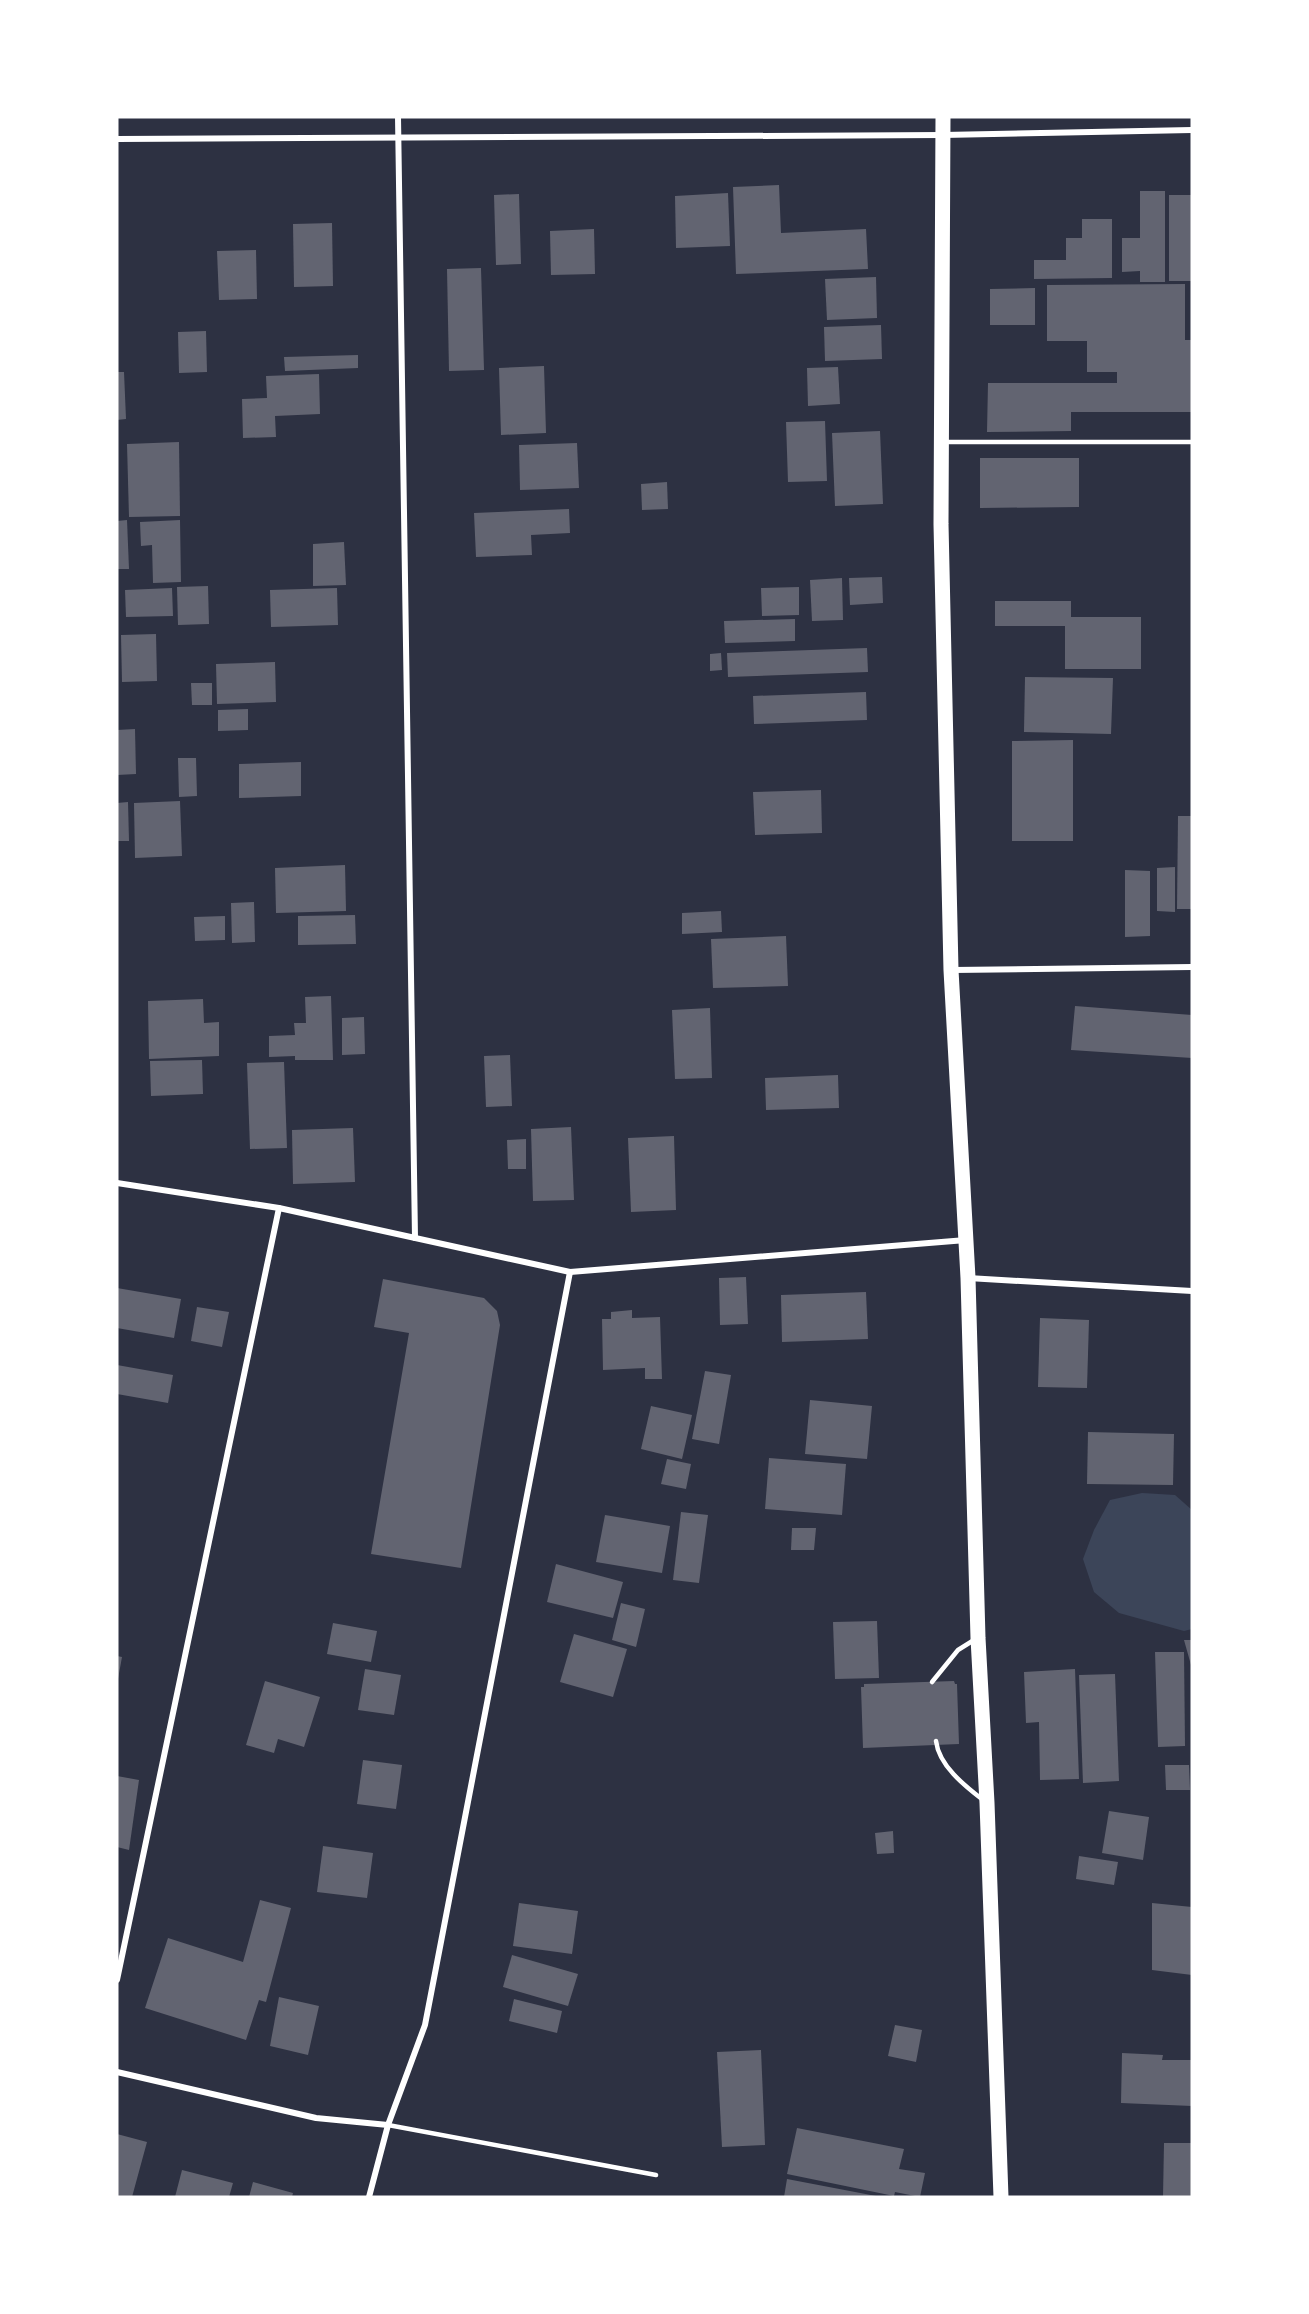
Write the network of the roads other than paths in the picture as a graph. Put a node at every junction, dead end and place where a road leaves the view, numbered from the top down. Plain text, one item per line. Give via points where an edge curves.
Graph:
1 (398, 117) edge
2 (943, 117) edge
3 (1192, 130) edge
4 (943, 135) junction
5 (398, 138) junction
6 (117, 139) edge
7 (941, 442) junction
8 (1192, 442) edge
9 (1192, 967) edge
10 (951, 970) junction
11 (117, 1183) edge
12 (279, 1208) junction
13 (416, 1238) junction
14 (966, 1240) junction
15 (570, 1272) junction
16 (968, 1278) junction
17 (1192, 1291) edge
18 (978, 1638) junction
19 (932, 1682) dead end
20 (936, 1741) dead end
21 (987, 1803) junction
22 (117, 1980) edge
23 (117, 2072) edge
24 (388, 2125) junction
25 (656, 2175) dead end
26 (369, 2197) edge
27 (1001, 2197) edge

1 - 5 street
2 - 4 main road
3 - 4 street
4 - 5 street
4 - 7 main road
5 - 6 street
5 - 13 street
7 - 8 lane
7 - 10 main road
9 - 10 street
10 - 14 main road
11 - 12 street
12 - 13 street
12 - 22 street
13 - 15 street
14 - 15 street
14 - 16 main road
15 - 24 street via 425,2025
16 - 17 street
16 - 18 main road
18 - 19 lane via 958,1650
18 - 21 main road
20 - 21 lane via 937,1750 961,1784
21 - 27 main road
23 - 24 street via 316,2118
24 - 25 lane
24 - 26 street

